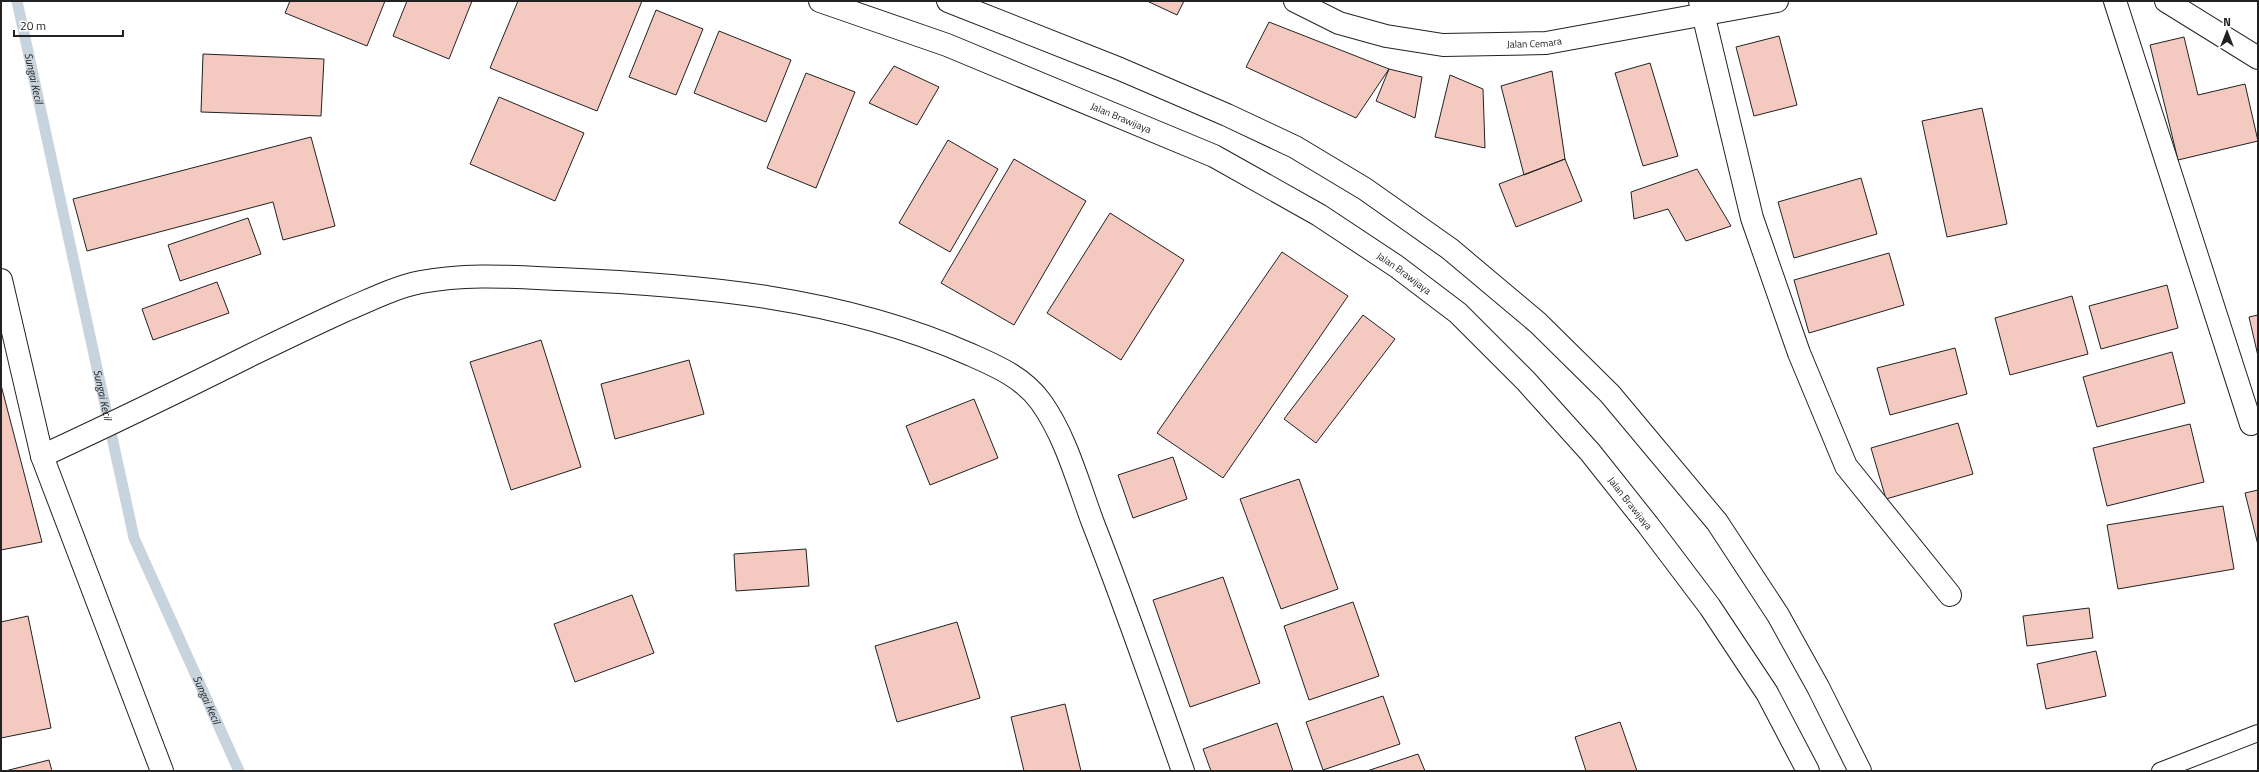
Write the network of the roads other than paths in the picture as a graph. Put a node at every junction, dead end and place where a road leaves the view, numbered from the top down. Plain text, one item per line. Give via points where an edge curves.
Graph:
1 (820, 1) edge
2 (948, 1) edge
3 (1295, 1) edge
4 (1777, 1) edge
5 (2115, 1) edge
6 (2166, 1) edge
7 (1702, 8) edge
8 (2258, 58) edge
9 (1, 280) edge
10 (2251, 424) dead end
11 (42, 456) junction
12 (1950, 595) dead end
13 (2258, 733) edge
14 (162, 771) edge
15 (1183, 771) edge
16 (1808, 771) edge
17 (1860, 771) edge
18 (2160, 771) edge

1 - 16 main road, Jalan Brawijaya via 947,45 1214,156 1319,215 1396,266 1458,313 1526,381 1590,452 1648,525 1710,607 1768,693
2 - 17 main road via 1227,114 1295,147 1364,189 1450,249 1538,323 1610,394 1717,522 1778,615
3 - 7 main road, Jalan Cemara via 1339,23 1386,36 1443,45 1546,43
4 - 7 main road, Jalan Cemara
5 - 10 main road
6 - 8 main road
7 - 12 main road via 1752,218 1799,353 1846,466
9 - 11 main road
11 - 14 main road
11 - 15 main road via 289,336 385,293 420,282 462,277 660,284 778,298 888,324 951,346 1007,370 1025,384 1041,402 1057,430 1072,466 1129,616
13 - 18 lane

